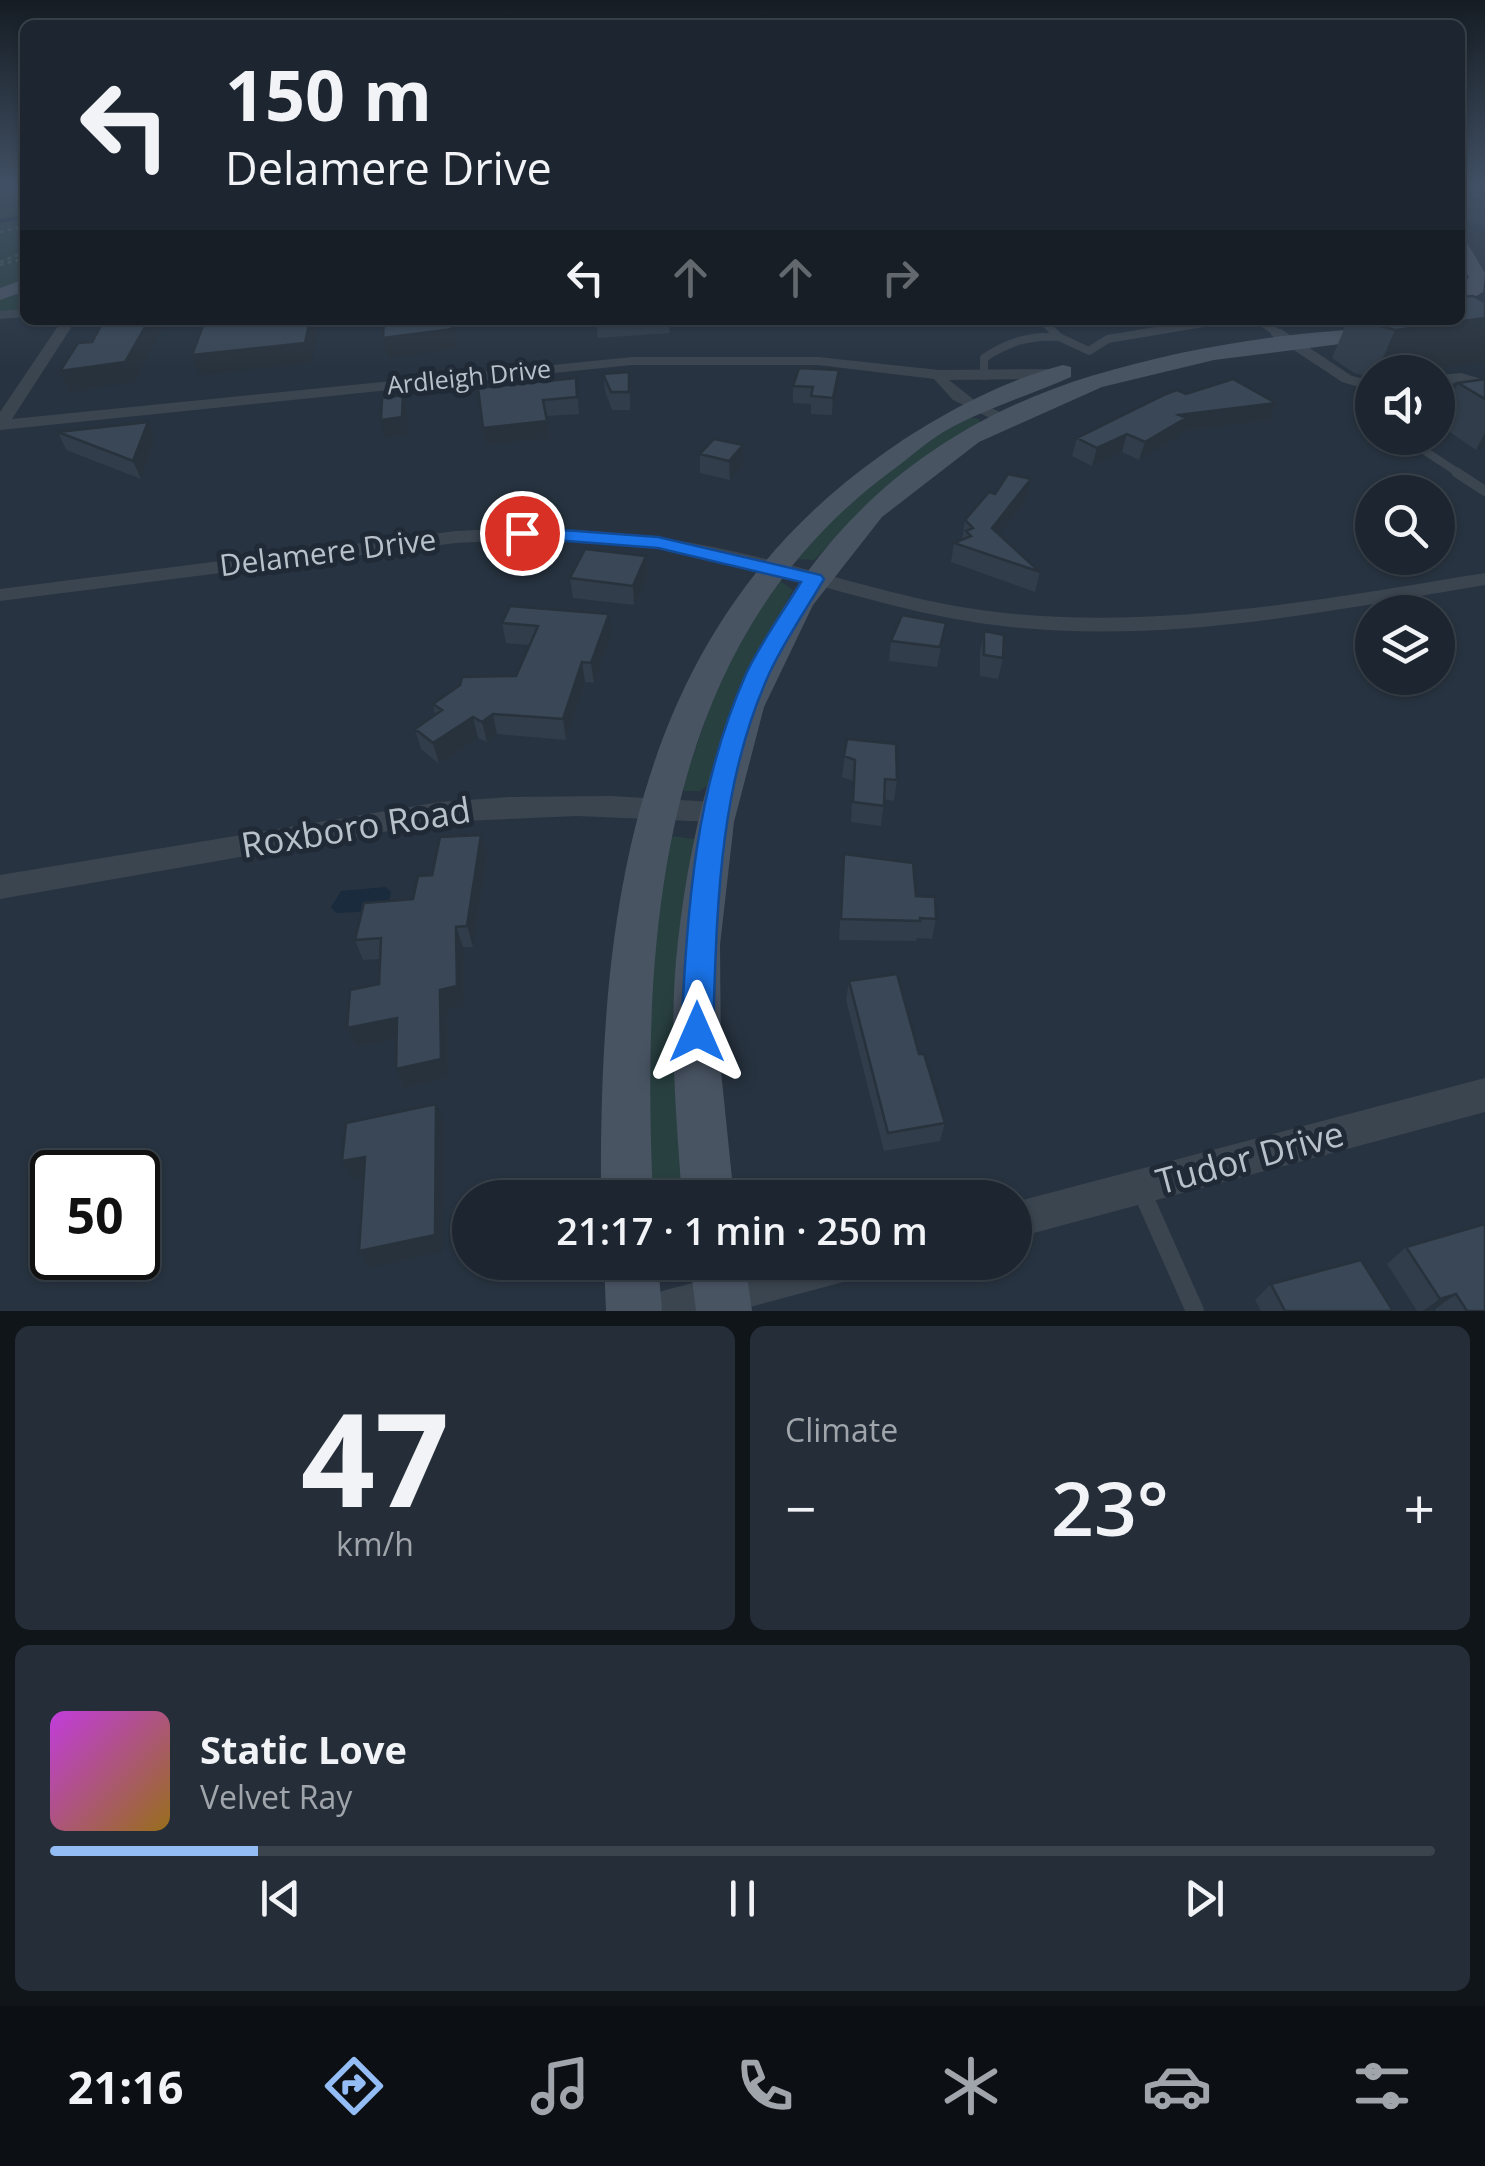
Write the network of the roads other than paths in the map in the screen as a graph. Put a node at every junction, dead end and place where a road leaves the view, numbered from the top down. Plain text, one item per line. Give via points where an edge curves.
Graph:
1 (1468, 248) edge
2 (1475, 299) edge
3 (66, 325) edge
4 (1047, 325) edge
5 (1158, 325) edge
6 (1184, 325) edge
7 (1333, 325) edge
8 (1372, 325) edge
9 (1162, 328) junction
10 (1275, 331) edge
11 (1059, 337) junction
12 (1106, 361) junction
13 (940, 375) junction
14 (1455, 379) edge
15 (1355, 381) edge
16 (1485, 385) edge
17 (1455, 392) edge
18 (988, 401) junction
19 (1485, 408) edge
20 (0, 424) edge
21 (1431, 455) edge
22 (1485, 491) edge
23 (771, 568) junction
24 (813, 579) junction
25 (1485, 579) edge
26 (0, 595) edge
27 (657, 808) junction
28 (714, 812) junction
29 (0, 887) edge
30 (1485, 1095) edge
31 (627, 1180) edge
32 (706, 1180) edge
33 (1140, 1188) junction
34 (1032, 1216) edge
35 (632, 1280) edge
36 (766, 1280) edge
37 (721, 1290) edge
38 (634, 1311) edge
39 (662, 1311) edge
40 (1195, 1311) edge

1 - 2 main road via 1478,277
3 - 20 street
4 - 11 lane
5 - 9 lane
6 - 9 lane
7 - 10 main road
8 - 10 main road
9 - 12 lane via 1108,339
10 - 12 main road
10 - 15 street
11 - 12 lane
11 - 18 lane via 1019,337 984,358
12 - 18 main road
12 - 18 main road via 1070,391
13 - 18 street, Ardleigh Drive
13 - 18 street via 943,384
13 - 20 street, Ardleigh Drive via 818,361 632,360
14 - 16 street
17 - 19 street
18 - 23 main road via 864,476
18 - 24 main road via 850,532
21 - 22 lane
23 - 24 street, Delamere Drive
23 - 26 street, Delamere Drive via 627,538 522,533
23 - 27 main road via 707,670
24 - 25 street, Delamere Drive via 968,615 1125,626 1233,619
24 - 28 main road via 758,672
27 - 28 street, Roxboro Road
27 - 29 street, Roxboro Road via 569,803 440,812
27 - 31 main road via 627,1001
28 - 32 main road via 698,951
30 - 33 street, Tudor Drive
33 - 34 street, Tudor Drive
33 - 40 lane
35 - 38 main road
36 - 37 street
37 - 39 street

